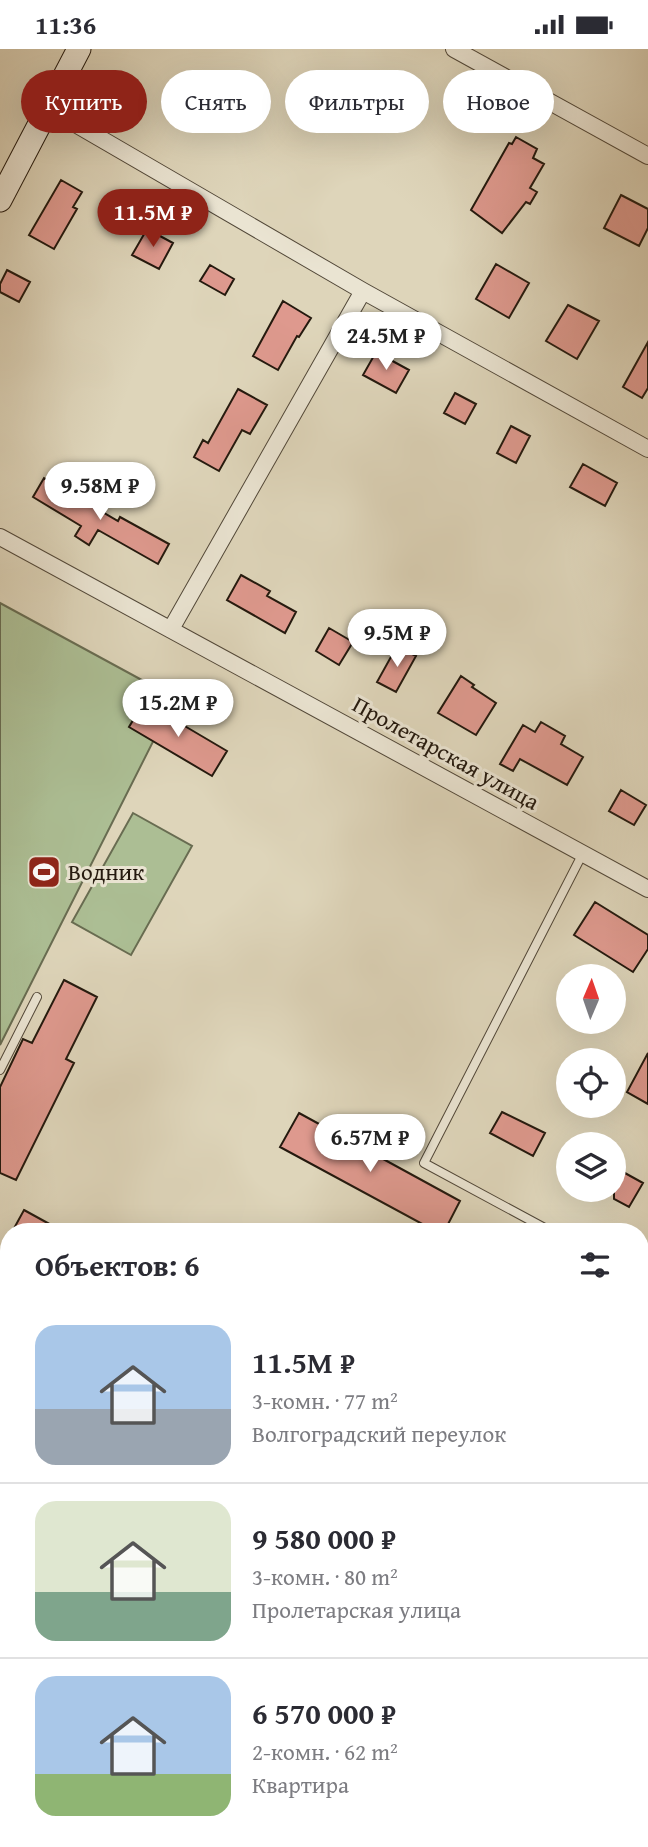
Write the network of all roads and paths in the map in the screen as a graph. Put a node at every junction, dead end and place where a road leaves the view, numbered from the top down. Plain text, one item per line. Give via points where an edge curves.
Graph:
1 (79, 49) edge
2 (454, 49) edge
3 (68, 70) edge
4 (35, 133) edge
5 (91, 133) edge
6 (648, 156) edge
7 (0, 200) edge
8 (363, 291) junction
9 (648, 449) edge
10 (0, 537) edge
11 (171, 629) junction
12 (583, 853) junction
13 (648, 889) edge
14 (37, 997) dead end
15 (0, 1070) edge
16 (535, 1223) edge

1 - 3 street
2 - 6 street
4 - 7 street
5 - 8 street
8 - 9 street
8 - 11 street
10 - 11 street, Пролетарская улица
11 - 12 street, Пролетарская улица
12 - 13 street, Пролетарская улица
12 - 16 lane via 424,1163
14 - 15 lane

